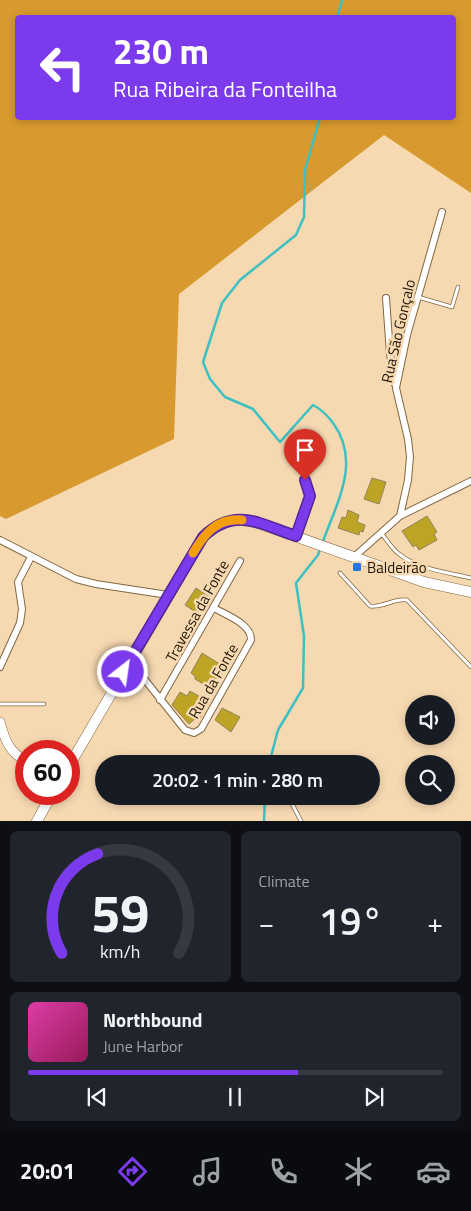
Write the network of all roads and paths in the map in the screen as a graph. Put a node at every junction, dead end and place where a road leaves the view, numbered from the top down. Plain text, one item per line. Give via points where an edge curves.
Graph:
1 (442, 212) dead end
2 (458, 288) dead end
3 (417, 297) junction
4 (386, 298) dead end
5 (396, 388) junction
6 (305, 480) dead end
7 (471, 481) edge
8 (400, 516) junction
9 (380, 532) junction
10 (296, 536) junction
11 (0, 540) edge
12 (32, 557) junction
13 (354, 557) junction
14 (240, 560) dead end
15 (340, 573) dead end
16 (471, 578) edge
17 (471, 592) edge
18 (168, 595) junction
19 (214, 608) junction
20 (130, 661) junction
21 (0, 667) edge
22 (471, 667) edge
23 (123, 672) junction
24 (140, 676) junction
25 (160, 700) junction
26 (0, 704) edge
27 (44, 704) dead end
28 (0, 722) edge
29 (80, 747) edge
30 (15, 755) edge
31 (45, 805) edge
32 (293, 805) edge
33 (36, 821) edge
34 (301, 821) edge

1 - 3 street, Rua São Gonçalo
2 - 3 lane via 452,307
3 - 5 street, Rua São Gonçalo
4 - 5 street
5 - 8 street, Rua São Gonçalo via 410,457
6 - 10 street via 310,496
7 - 8 street
8 - 9 street
9 - 13 street
9 - 16 lane via 406,559 423,567
10 - 13 main road
10 - 18 main road via 252,521 231,520 215,525 203,537
11 - 12 street
12 - 18 street via 76,579
12 - 21 street via 18,582 22,609 20,623
13 - 17 main road via 424,582
14 - 19 street, Travessa da Fonte
15 - 22 lane via 370,606 407,600
18 - 20 main road
19 - 25 street, Travessa da Fonte
19 - 25 street, Rua da Fonte via 248,628 251,640 201,728 194,733 185,730
20 - 23 main road
20 - 24 street, Rua da Fonte
23 - 24 street
23 - 29 main road
24 - 25 street, Rua da Fonte
26 - 27 lane
28 - 30 street via 6,744
31 - 33 main road
32 - 34 lane

